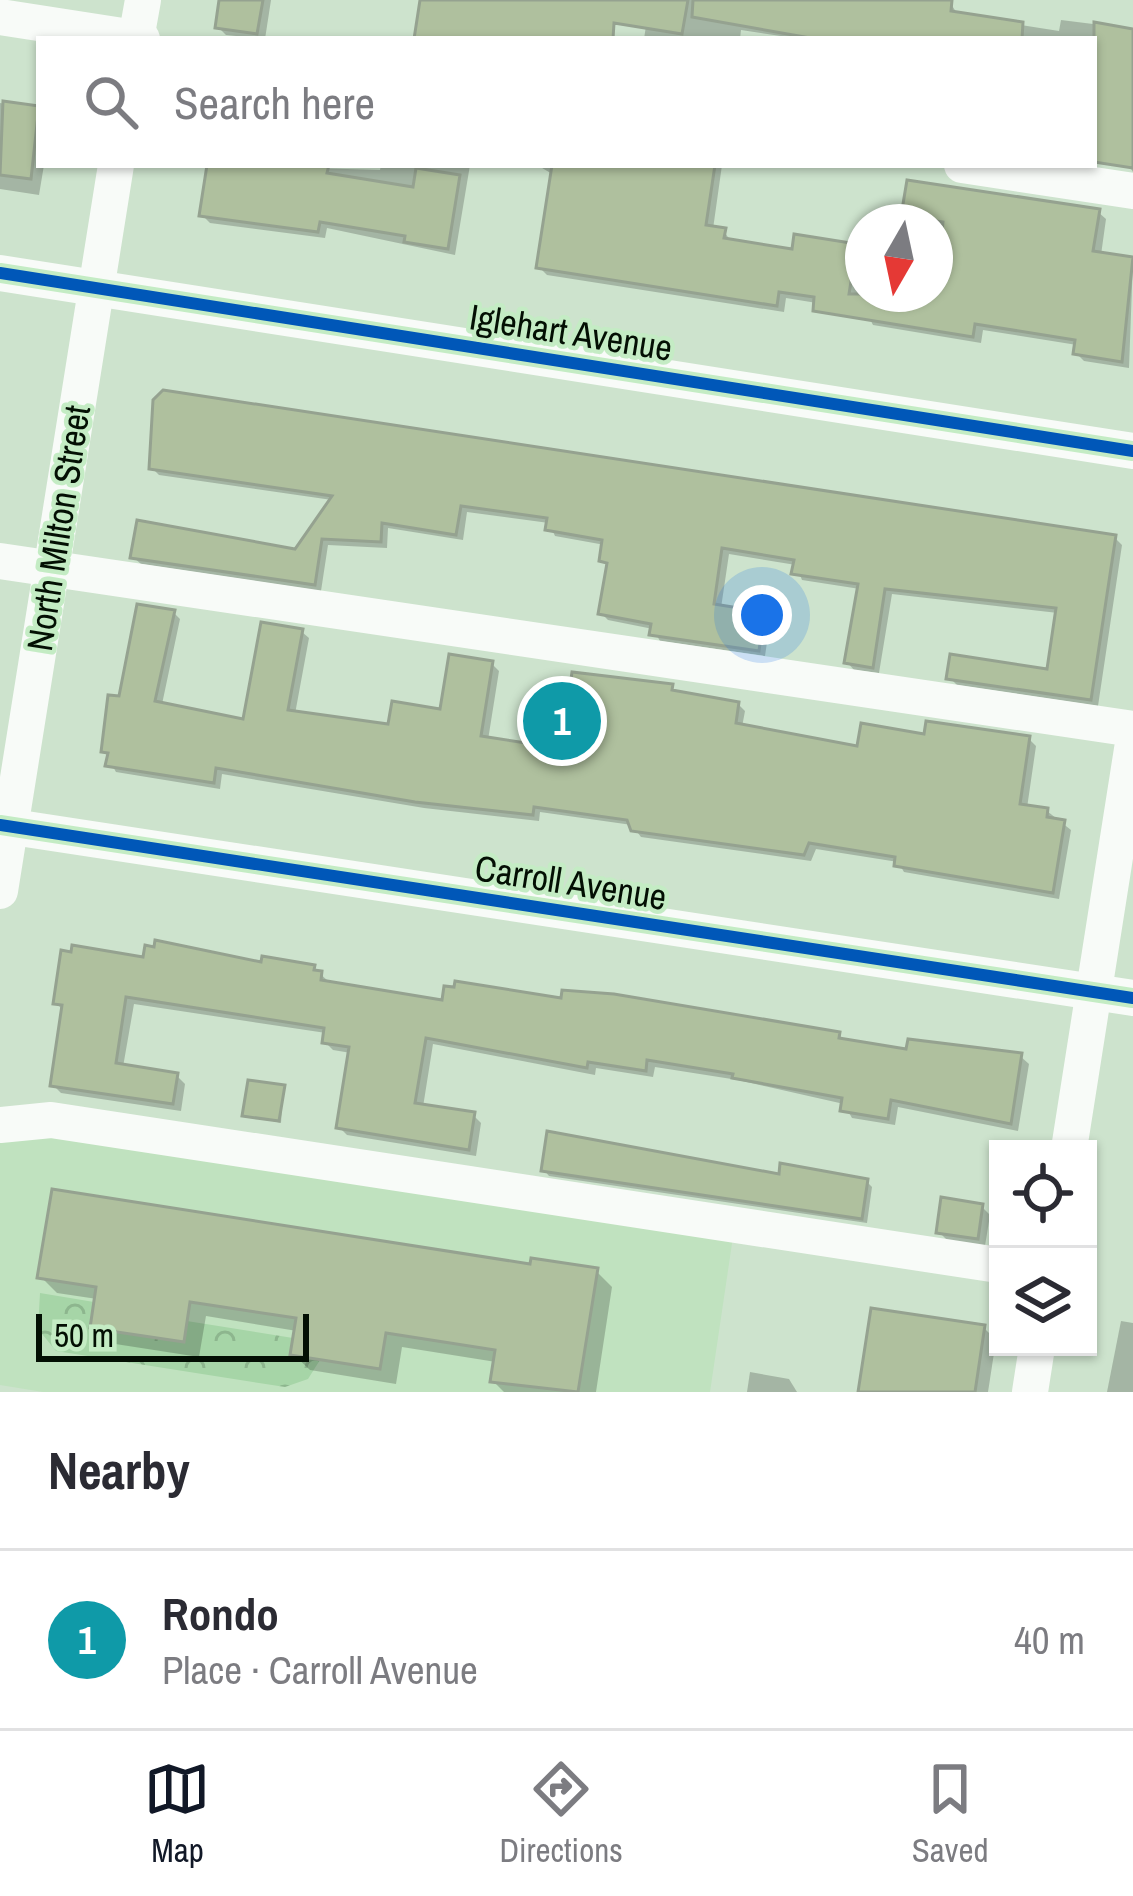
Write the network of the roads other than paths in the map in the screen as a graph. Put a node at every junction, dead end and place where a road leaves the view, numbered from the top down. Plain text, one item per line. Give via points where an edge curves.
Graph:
1 (143, 0) edge
2 (0, 16) edge
3 (120, 36) edge
4 (138, 36) edge
5 (116, 168) edge
6 (982, 168) edge
7 (1133, 191) edge
8 (0, 273) edge
9 (96, 288) junction
10 (1133, 451) edge
11 (0, 561) edge
12 (51, 569) junction
13 (1133, 729) edge
14 (1133, 743) edge
15 (5, 826) edge
16 (0, 891) edge
17 (1094, 992) junction
18 (1133, 998) edge
19 (0, 1125) edge
20 (1070, 1140) edge
21 (989, 1264) edge
22 (1036, 1356) edge
23 (1030, 1392) edge

1 - 4 street
2 - 3 street
5 - 9 street, North Milton Street
6 - 7 street
8 - 9 street, Iglehart Avenue
9 - 10 street, Iglehart Avenue
9 - 12 street, North Milton Street
11 - 12 street
12 - 13 street
12 - 15 street, North Milton Street
14 - 17 street
15 - 16 street, North Milton Street
15 - 17 street, Carroll Avenue
17 - 18 street, Carroll Avenue
17 - 20 street
19 - 21 street via 51,1120
22 - 23 street

